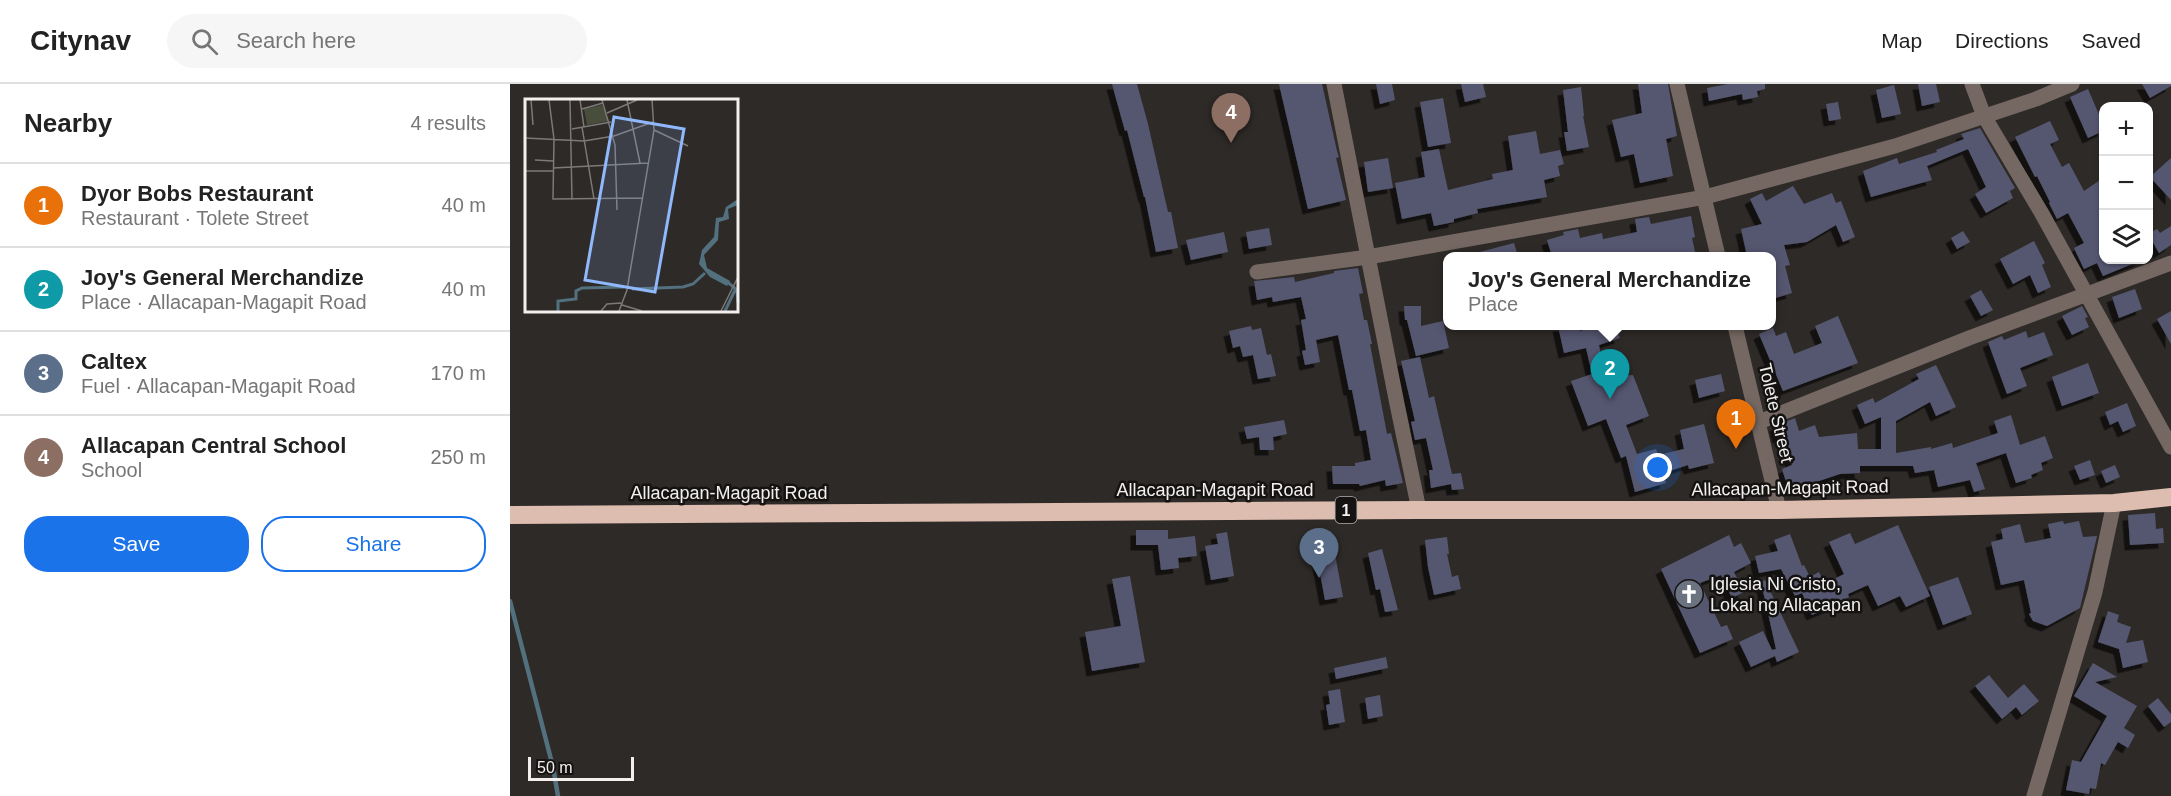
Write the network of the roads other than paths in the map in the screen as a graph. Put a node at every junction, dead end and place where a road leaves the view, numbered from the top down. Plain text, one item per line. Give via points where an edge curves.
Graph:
1 (1334, 84) edge
2 (1677, 84) edge
3 (1972, 84) edge
4 (2072, 84) edge
5 (1984, 116) junction
6 (1705, 196) junction
7 (1717, 252) edge
8 (1368, 257) junction
9 (2171, 263) edge
10 (1257, 272) dead end
11 (2086, 295) junction
12 (1736, 330) edge
13 (1759, 422) junction
14 (2171, 447) edge
15 (2171, 496) edge
16 (2114, 503) junction
17 (1419, 510) junction
18 (1779, 510) junction
19 (515, 515) edge
20 (2034, 796) edge

1 - 8 street
2 - 6 street
3 - 5 street
4 - 5 street
5 - 6 street via 1895,146
5 - 11 street
6 - 7 street
6 - 8 street
8 - 10 street
8 - 17 street
9 - 11 street
11 - 13 street
11 - 14 street
12 - 13 street, Tolete Street
13 - 18 street, Tolete Street
15 - 16 highway, Allacapan-Magapit Road / 1
16 - 18 highway, Allacapan-Magapit Road / 1
16 - 20 street via 2095,592
17 - 18 highway, Allacapan-Magapit Road / 1
17 - 19 highway, Allacapan-Magapit Road / 1

